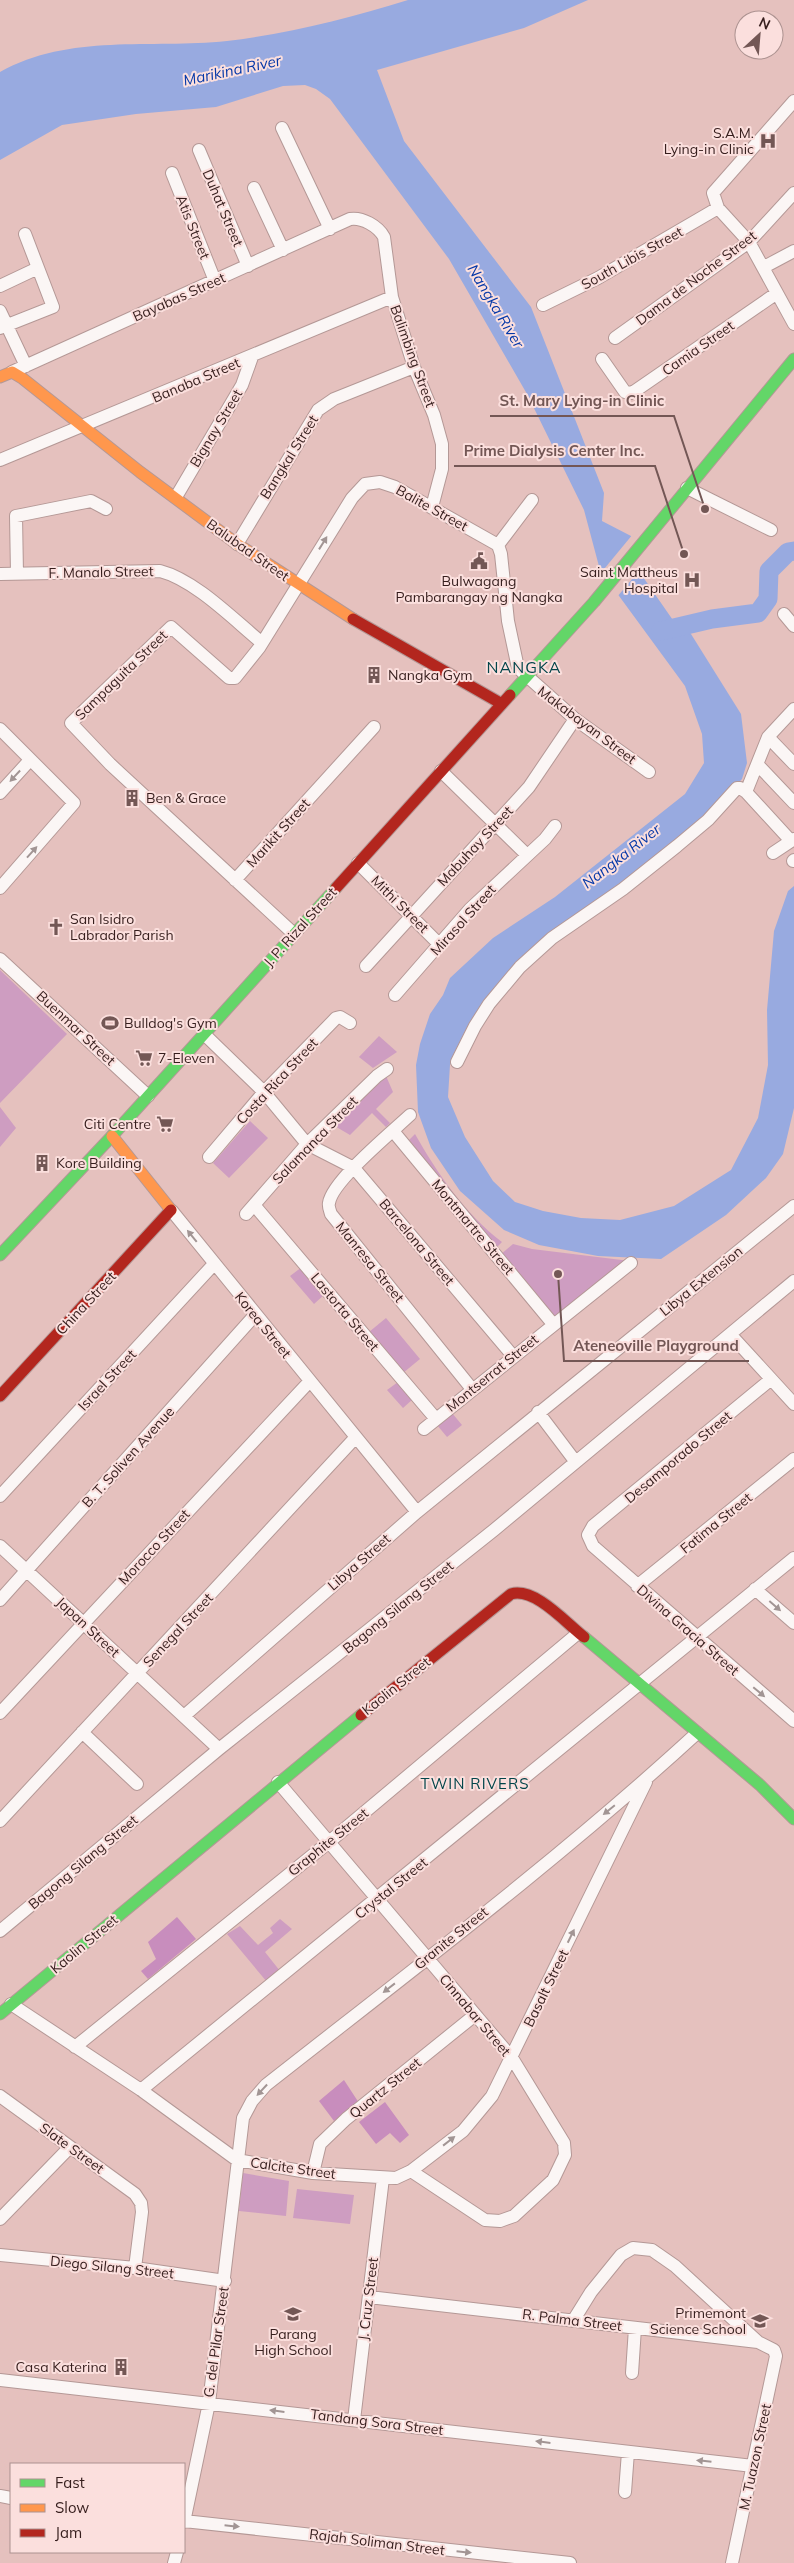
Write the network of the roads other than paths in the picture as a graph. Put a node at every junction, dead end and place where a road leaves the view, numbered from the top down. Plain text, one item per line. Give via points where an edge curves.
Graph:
1 (794, 101) edge
2 (282, 128) dead end
3 (199, 150) dead end
4 (172, 174) dead end
5 (254, 188) dead end
6 (794, 193) edge
7 (718, 208) junction
8 (358, 218) joint
9 (330, 229) junction
10 (25, 234) dead end
11 (749, 242) junction
12 (283, 250) junction
13 (794, 251) edge
14 (248, 266) junction
15 (38, 268) junction
16 (764, 268) junction
17 (215, 281) junction
18 (0, 286) edge
19 (778, 293) junction
20 (392, 297) junction
21 (543, 305) dead end
22 (0, 311) edge
23 (794, 324) edge
24 (3, 327) edge
25 (615, 338) dead end
26 (252, 357) junction
27 (602, 359) dead end
28 (794, 359) edge
29 (26, 366) junction
30 (414, 367) junction
31 (6, 374) edge
32 (83, 427) junction
33 (0, 460) edge
34 (687, 488) junction
35 (176, 497) junction
36 (532, 500) dead end
37 (432, 507) junction
38 (106, 509) dead end
39 (771, 530) dead end
40 (237, 544) junction
41 (498, 546) junction
42 (0, 574) edge
43 (17, 574) junction
44 (297, 585) junction
45 (784, 614) dead end
46 (794, 626) edge
47 (261, 642) junction
48 (526, 677) junction
49 (502, 704) junction
50 (792, 715) edge
51 (574, 719) junction
52 (374, 726) dead end
53 (0, 729) edge
54 (768, 737) junction
55 (30, 760) junction
56 (794, 764) edge
57 (758, 765) junction
58 (441, 772) junction
59 (649, 772) dead end
60 (746, 792) junction
61 (0, 793) edge
62 (794, 803) edge
63 (495, 824) junction
64 (555, 826) dead end
65 (793, 840) edge
66 (773, 853) dead end
67 (527, 855) junction
68 (358, 863) junction
69 (236, 880) junction
70 (0, 888) edge
71 (412, 915) junction
72 (294, 934) junction
73 (440, 945) junction
74 (1, 958) edge
75 (366, 966) dead end
76 (395, 995) dead end
77 (350, 1023) dead end
78 (204, 1034) junction
79 (457, 1062) dead end
80 (387, 1069) dead end
81 (264, 1092) junction
82 (148, 1096) junction
83 (410, 1115) dead end
84 (393, 1131) junction
85 (112, 1136) junction
86 (308, 1144) junction
87 (209, 1156) dead end
88 (354, 1168) junction
89 (794, 1206) edge
90 (250, 1210) joint
91 (172, 1211) junction
92 (0, 1255) edge
93 (631, 1262) dead end
94 (214, 1264) junction
95 (794, 1281) edge
96 (255, 1315) junction
97 (553, 1324) junction
98 (730, 1334) junction
99 (513, 1356) junction
100 (770, 1380) junction
101 (309, 1382) junction
102 (472, 1389) junction
103 (0, 1396) edge
104 (794, 1404) edge
105 (538, 1412) junction
106 (436, 1419) junction
107 (424, 1429) dead end
108 (355, 1438) junction
109 (794, 1459) edge
110 (575, 1461) junction
111 (0, 1496) edge
112 (417, 1512) junction
113 (588, 1535) joint
114 (0, 1546) edge
115 (794, 1558) edge
116 (26, 1571) junction
117 (638, 1586) junction
118 (755, 1589) junction
119 (0, 1600) edge
120 (794, 1622) edge
121 (84, 1623) junction
122 (577, 1634) junction
123 (696, 1638) junction
124 (137, 1673) junction
125 (640, 1684) junction
126 (0, 1713) edge
127 (184, 1716) junction
128 (794, 1721) edge
129 (82, 1732) junction
130 (697, 1733) junction
131 (220, 1749) junction
132 (647, 1779) junction
133 (278, 1782) junction
134 (137, 1784) dead end
135 (794, 1819) edge
136 (0, 1821) edge
137 (328, 1842) junction
138 (378, 1900) junction
139 (0, 1930) edge
140 (427, 1958) junction
141 (11, 2004) junction
142 (0, 2014) edge
143 (475, 2015) junction
144 (76, 2047) junction
145 (512, 2058) junction
146 (141, 2090) junction
147 (0, 2096) edge
148 (70, 2147) junction
149 (237, 2160) junction
150 (411, 2171) junction
151 (313, 2173) junction
152 (383, 2178) junction
153 (0, 2219) edge
154 (0, 2255) edge
155 (135, 2268) junction
156 (225, 2281) junction
157 (369, 2297) junction
158 (573, 2320) junction
159 (635, 2328) junction
160 (758, 2342) junction
161 (774, 2350) joint
162 (632, 2373) dead end
163 (0, 2380) edge
164 (208, 2403) junction
165 (354, 2420) junction
166 (628, 2452) junction
167 (753, 2466) junction
168 (625, 2492) dead end
169 (185, 2516) edge
170 (185, 2521) edge
171 (570, 2563) edge
172 (732, 2563) edge

1 - 7 street via 713,193
2 - 9 street
3 - 14 street, Duhat Street
4 - 17 street, Atis Street
5 - 12 street
6 - 11 street, Dama de Noche Street
7 - 11 street
7 - 21 street, South Libis Street via 598,278
8 - 9 street, Bayabas Street
8 - 20 street, Balimbing Street via 379,230 384,237
9 - 12 street, Bayabas Street
10 - 15 street
11 - 16 street
11 - 25 street, Dama de Noche Street
12 - 14 street, Bayabas Street
13 - 16 street
14 - 17 street, Bayabas Street
15 - 18 street
15 - 24 street via 52,308
16 - 19 street
17 - 29 street, Bayabas Street
19 - 23 street
19 - 27 street, Camia Street via 632,393 625,392
20 - 26 street, Banaba Street
20 - 30 street, Balimbing Street
22 - 24 street
24 - 29 street
26 - 32 street, Banaba Street
26 - 35 street, Bignay Street via 242,385
28 - 34 street, J. P. Rizal Street
29 - 31 street, Bayabas Street
30 - 37 street, Balimbing Street via 430,401 442,444 442,469
30 - 40 street, Bangkal Street via 334,398 318,410
31 - 32 street, Balubad Street via 34,386
32 - 33 street, Banaba Street
32 - 35 street, Balubad Street
34 - 39 street
34 - 48 street, J. P. Rizal Street via 598,597
35 - 40 street, Balubad Street
36 - 41 street
37 - 41 street, Balite Street
44 -> 37 street, Balite Street via 352,498 365,484 386,483
38 - 43 street via 91,501 16,516
40 - 44 street, Balubad Street
41 - 48 street via 517,664
42 - 43 street, F. Manalo Street
43 - 47 street, F. Manalo Street via 160,571 174,574
44 - 47 street
44 - 49 street, Balubad Street
45 - 46 street
47 - 69 street, Sampaguita Street via 233,679 171,627 71,723 110,764
48 - 49 street, J. P. Rizal Street
48 - 51 street, Makabayan Street
49 - 58 street, J. P. Rizal Street
50 - 54 street
51 - 59 street, Makabayan Street
51 - 63 street, Mabuhay Street via 529,787
52 - 69 street, Marikit Street
53 - 55 street
54 - 56 street
54 - 57 street
55 -> 61 street
70 -> 55 street via 72,808 73,801
57 - 60 street
57 - 62 street
58 - 63 street
58 - 68 street, J. P. Rizal Street
60 - 65 street
60 - 79 street via 740,788 734,790 708,820 677,846 623,889 552,938 520,967 482,1016
63 - 67 street
63 - 71 street, Mabuhay Street
64 - 67 street, Mirasol Street
65 - 66 street
67 - 73 street, Mirasol Street via 470,909
68 - 71 street, Mithi Street
68 - 72 street, J. P. Rizal Street
69 - 72 street, Marikit Street
71 - 73 street, Mithi Street
71 - 75 street, Mabuhay Street
72 - 78 street, J. P. Rizal Street
73 - 76 street, Mirasol Street
74 - 82 street, Buenmar Street
77 - 81 street, Costa Rica Street via 336,1018
78 - 81 street
78 - 82 street, J. P. Rizal Street
80 - 86 street, Salamanca Street
81 - 86 street
81 - 87 street, Costa Rica Street
82 - 85 street, J. P. Rizal Street
83 - 84 street, Manresa Street
84 - 88 street, Manresa Street
84 - 97 street, Montmartre Street
85 - 91 street, Korea Street
85 - 92 street, J. P. Rizal Street
86 - 88 street, Barcelona Street
86 - 90 street, Salamanca Street
88 - 99 street, Barcelona Street
88 - 102 street, Manresa Street via 328,1203 331,1214
89 - 105 street, Libya Extension
90 - 106 street, Lastorta Street
94 -> 91 street, Korea Street
91 - 103 street, China Street
93 - 97 street, Montserrat Street
94 - 96 street, Korea Street
94 - 111 street, Israel Street
95 - 98 street, Bagong Silang Street
96 - 101 street, Korea Street
96 - 116 street, B. T. Soliven Avenue
97 - 99 street, Montserrat Street
98 - 100 street
98 - 110 street, Bagong Silang Street
99 - 102 street, Montserrat Street
100 - 104 street
100 - 113 street, Desamporado Street via 593,1526
101 - 108 street, Korea Street
101 - 121 street, Morocco Street
102 - 106 street, Montserrat Street
105 - 110 street
105 - 112 street, Libya Street
106 - 107 street, Montserrat Street
108 - 112 street, Korea Street
108 - 124 street, Senegal Street
109 - 117 street, Fatima Street
110 - 131 street, Bagong Silang Street via 494,1530
112 - 127 street, Libya Street
113 - 117 street, Divina Gracia Street via 592,1546
114 - 116 street, Japan Street
115 - 118 street, Crystal Street
116 - 119 street, B. T. Soliven Avenue
116 - 121 street, Japan Street
117 - 123 street, Divina Gracia Street
118 -> 120 street
118 - 123 street, Crystal Street
121 - 124 street, Japan Street
121 - 126 street, Morocco Street
122 - 125 street, Kaolin Street
122 - 133 street, Kaolin Street via 530,1594 511,1594
122 - 137 street, Graphite Street
123 - 125 street, Crystal Street
123 -> 128 street, Divina Gracia Street
124 - 127 street, Japan Street
124 - 129 street, Senegal Street
125 - 130 street, Kaolin Street
125 - 138 street, Crystal Street
127 - 131 street, Japan Street
129 - 134 street
129 - 136 street, Senegal Street
130 - 132 street, Granite Street
130 - 135 street, Kaolin Street via 760,1785
131 - 139 street, Bagong Silang Street
132 -> 140 street, Granite Street
145 -> 132 street, Basalt Street
133 - 137 street, Cinnabar Street
133 - 141 street, Kaolin Street
137 - 138 street, Cinnabar Street
137 - 144 street, Graphite Street
138 - 140 street, Cinnabar Street
138 - 146 street, Crystal Street
140 - 143 street, Cinnabar Street
140 -> 149 street, Granite Street via 266,2086 252,2101 243,2118
141 - 142 street, Kaolin Street
141 - 144 street, Calcite Street
143 - 145 street, Cinnabar Street
143 - 151 street, Quartz Street via 346,2119 320,2144
144 - 146 street, Calcite Street
150 -> 145 street, Basalt Street via 463,2130 492,2096
145 - 150 street, Cinnabar Street via 564,2143 565,2155 553,2180 514,2216 500,2221 485,2220
146 - 149 street, Calcite Street
147 - 148 street, Slate Street
148 - 153 street
148 - 155 street, Slate Street via 135,2194 141,2203
149 - 151 street, Calcite Street
149 - 156 street, G. del Pilar Street
150 - 152 street, Calcite Street via 396,2178
151 - 152 street, Calcite Street
152 - 157 street, J. Cruz Street
154 - 155 street, Diego Silang Street
155 - 156 street, Diego Silang Street
156 - 164 street, G. del Pilar Street
157 - 158 street, R. Palma Street
157 - 165 street, J. Cruz Street
158 - 159 street, R. Palma Street
158 - 160 street via 621,2255 633,2248 652,2250 675,2266
159 - 160 street, R. Palma Street
159 - 162 street
160 - 161 street, R. Palma Street
161 - 167 street, M. Tuazon Street via 776,2356
163 - 164 street, Tandang Sora Street
165 -> 164 street, Tandang Sora Street
164 - 169 street, G. del Pilar Street
166 -> 165 street, Tandang Sora Street
167 -> 166 street, Tandang Sora Street
166 - 168 street
167 - 172 street, M. Tuazon Street
170 -> 171 street, Rajah Soliman Street

